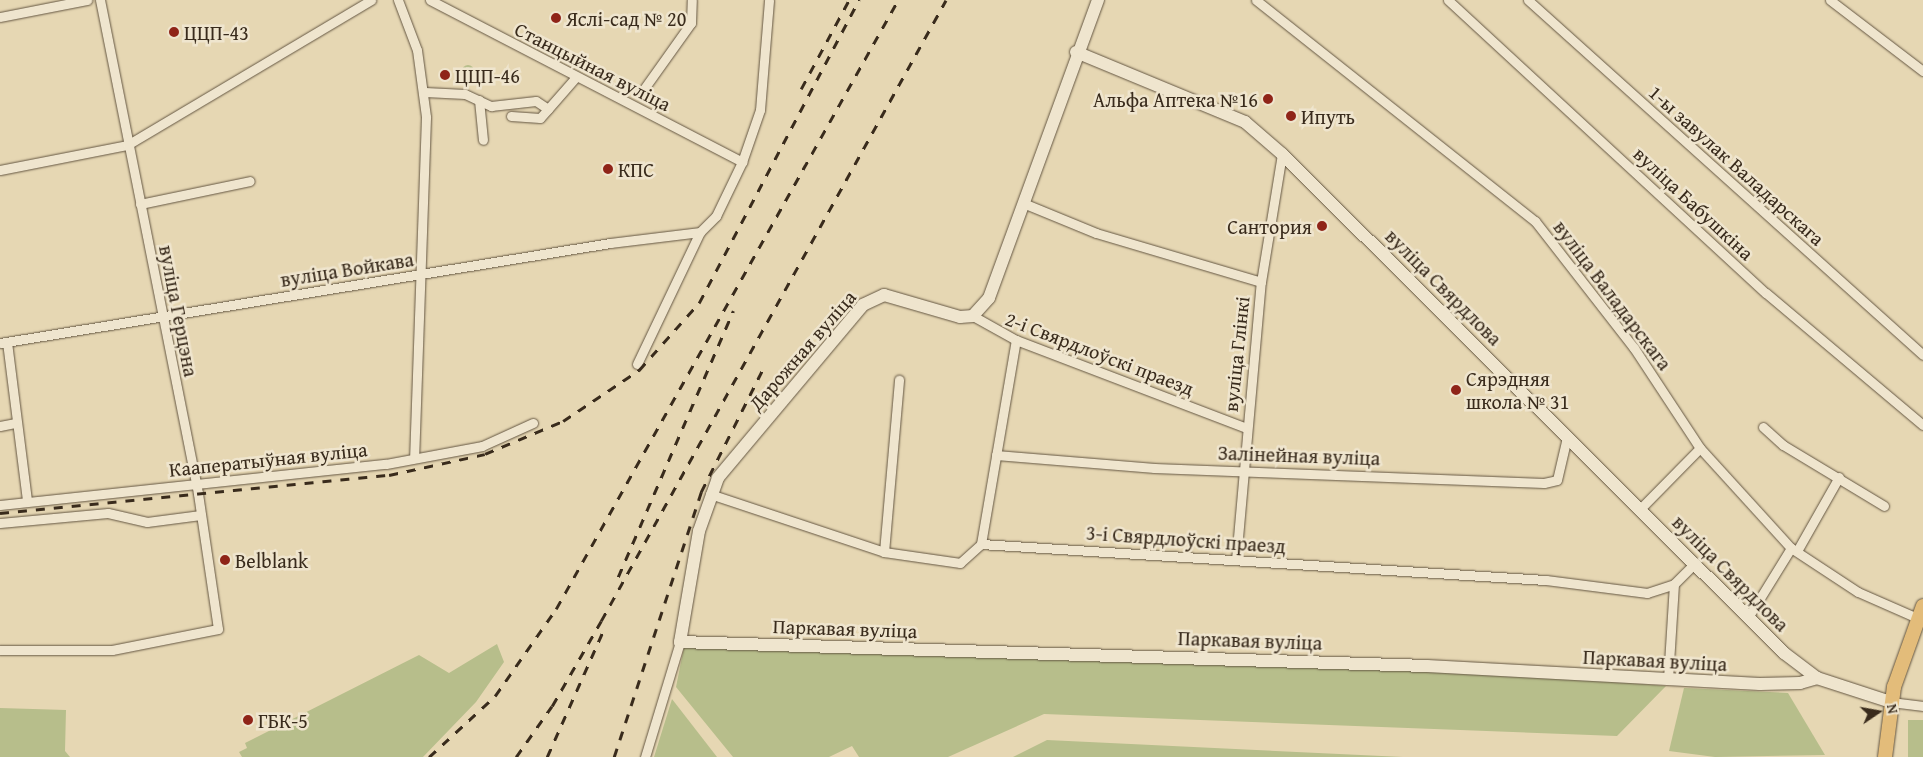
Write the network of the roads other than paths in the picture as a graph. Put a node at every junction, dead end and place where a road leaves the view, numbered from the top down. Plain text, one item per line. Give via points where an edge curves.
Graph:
1 (87, 0) edge
2 (100, 0) edge
3 (371, 0) edge
4 (398, 0) edge
5 (430, 0) edge
6 (692, 0) edge
7 (769, 0) edge
8 (1098, 0) edge
9 (1256, 0) edge
10 (1448, 0) edge
11 (1528, 0) edge
12 (1830, 0) edge
13 (0, 17) edge
14 (1076, 52) junction
15 (1923, 71) edge
16 (576, 77) junction
17 (425, 92) junction
18 (641, 93) dead end
19 (479, 100) junction
20 (548, 109) junction
21 (511, 116) dead end
22 (483, 140) dead end
23 (127, 145) junction
24 (1282, 154) junction
25 (742, 162) junction
26 (0, 170) edge
27 (250, 181) dead end
28 (1023, 203) junction
29 (140, 204) junction
30 (700, 232) junction
31 (422, 275) junction
32 (1261, 282) junction
33 (162, 316) junction
34 (973, 316) junction
35 (1016, 340) junction
36 (3, 342) edge
37 (1923, 356) edge
38 (638, 364) dead end
39 (899, 380) dead end
40 (16, 423) junction
41 (533, 423) dead end
42 (1923, 425) edge
43 (0, 426) edge
44 (1763, 427) dead end
45 (1246, 428) junction
46 (1567, 437) junction
47 (1700, 448) junction
48 (414, 455) junction
49 (996, 455) junction
50 (1241, 470) junction
51 (1839, 477) junction
52 (196, 484) junction
53 (710, 494) junction
54 (28, 501) junction
55 (0, 505) edge
56 (1884, 506) dead end
57 (1641, 508) junction
58 (201, 514) junction
59 (0, 523) edge
60 (981, 544) junction
61 (1794, 549) junction
62 (884, 552) junction
63 (1236, 560) junction
64 (1694, 564) junction
65 (1674, 584) junction
66 (1921, 614) edge
67 (1749, 616) junction
68 (680, 642) junction
69 (0, 650) edge
70 (1817, 678) junction
71 (1668, 679) junction
72 (1891, 702) junction
73 (1923, 706) edge
74 (645, 757) edge
75 (1885, 757) edge

1 - 13 street
2 - 23 street, вуліца Герцэна
3 - 23 street
4 - 17 street via 417,50
5 - 16 street, Станцыйная вуліца
6 - 18 street via 691,24
7 - 25 street via 760,110
8 - 14 street
9 - 47 street, вуліца Валадарскага via 1536,221 1628,340
10 - 42 street, вуліца Бабушкіна via 1766,293
11 - 37 street, 1-ы завулак Валадарскага
12 - 15 street
14 - 24 street, вуліца Свярдлова via 1245,122
14 - 28 street
16 - 20 street
16 - 25 street, Станцыйная вуліца
17 - 19 street via 465,94
17 - 31 street
19 - 20 street via 491,106 536,101
19 - 22 street
20 - 21 street via 540,118
23 - 26 street
23 - 29 street, вуліца Герцэна
24 - 32 street, вуліца Глінкі
24 - 46 street, вуліца Свярдлова
25 - 30 street via 716,216
27 - 29 street
28 - 32 street via 1096,233
28 - 34 street via 989,298
29 - 33 street, вуліца Герцэна
30 - 31 street, вуліца Войкава
30 - 38 street
31 - 33 street, вуліца Войкава
31 - 48 street
32 - 45 street, вуліца Глінкі
33 - 36 street, вуліца Войкава
33 - 52 street, вуліца Герцэна
34 - 35 street, 2-і Свярдлоўскі праезд
34 - 53 street, Дарожная вуліца via 960,317 884,295 863,305 732,458
35 - 45 street, 2-і Свярдлоўскі праезд
35 - 49 street
36 - 40 street
39 - 62 street
40 - 43 street
40 - 54 street
41 - 48 street, Кааператыўная вуліца via 482,446
44 - 51 street via 1783,445
45 - 50 street, вуліца Глінкі
46 - 50 street, Залінейная вуліца via 1557,480 1551,483
46 - 57 street, вуліца Свярдлова
47 - 57 street
47 - 61 street, вуліца Валадарскага
48 - 52 street, Кааператыўная вуліца via 386,464
49 - 50 street, Залінейная вуліца
49 - 60 street
50 - 63 street, вуліца Глінкі
51 - 56 street
51 - 61 street
52 - 54 street, Кааператыўная вуліца
52 - 58 street, вуліца Герцэна
53 - 62 street
53 - 68 street, Дарожная вуліца via 699,531
54 - 55 street, Кааператыўная вуліца
57 - 64 street, вуліца Свярдлова
58 - 59 street via 147,522 108,513
58 - 69 street, вуліца Герцэна via 218,629 112,650
60 - 62 street via 960,563
60 - 63 street, 3-і Свярдлоўскі праезд
61 - 66 street, вуліца Валадарскага via 1858,592
61 - 67 street
63 - 65 street, 3-і Свярдлоўскі праезд via 1546,580 1647,593
64 - 65 street
64 - 67 street, вуліца Свярдлова
65 - 71 street
66 - 72 main road
67 - 70 street, вуліца Свярдлова via 1784,653
68 - 71 street, Паркавая вуліца via 1106,654
68 - 74 street, Дарожная вуліца
70 - 71 street, Паркавая вуліца via 1784,684
70 - 72 street, вуліца Свярдлова
72 - 73 street, вуліца Свярдлова
72 - 75 main road

